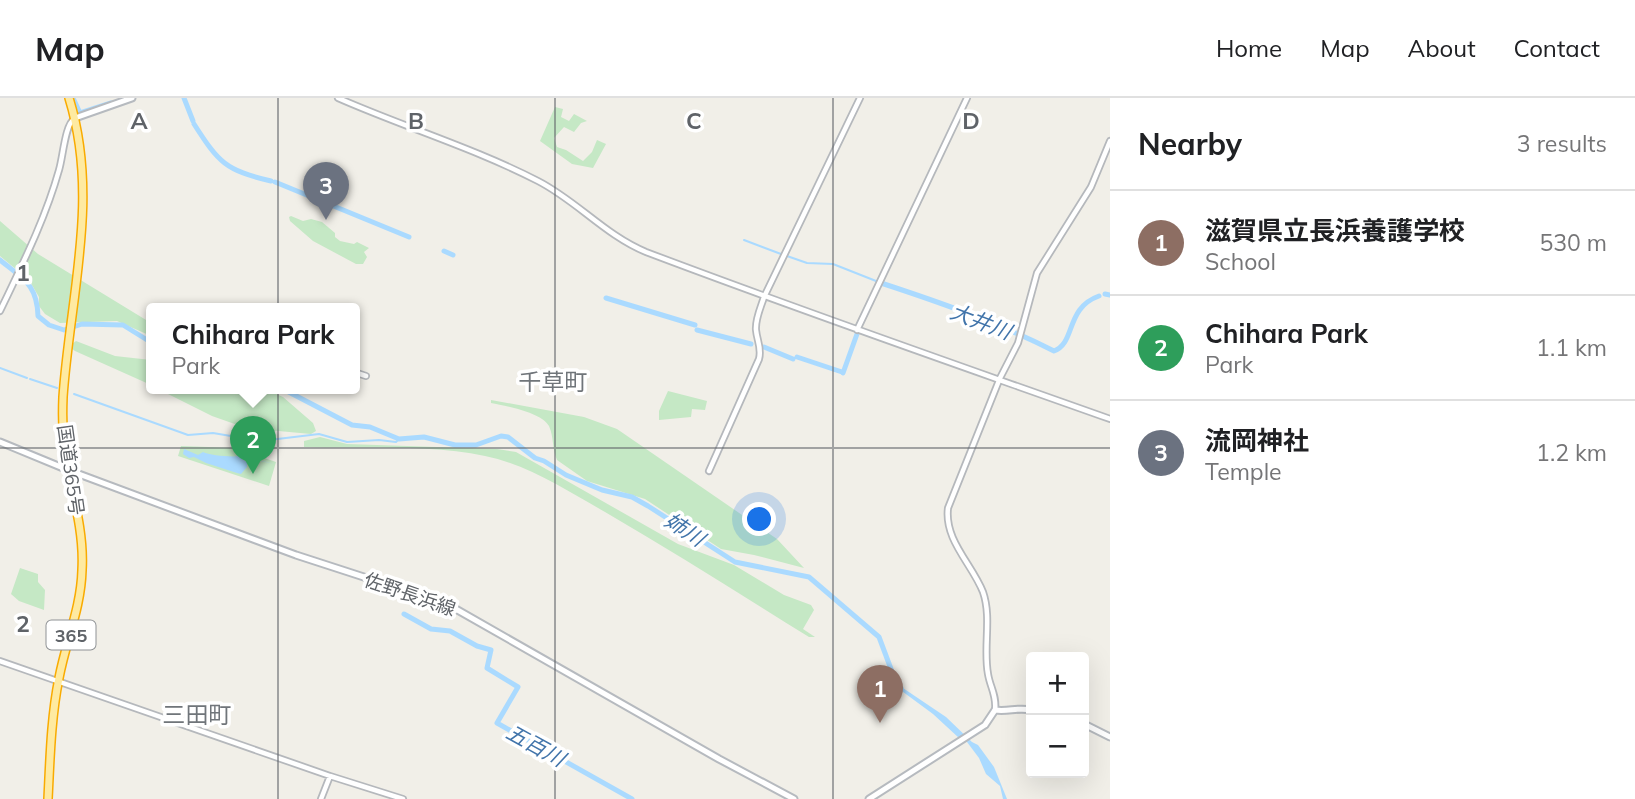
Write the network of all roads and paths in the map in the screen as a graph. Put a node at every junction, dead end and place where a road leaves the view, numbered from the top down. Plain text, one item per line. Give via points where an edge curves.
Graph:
1 (69, 98) edge
2 (132, 98) edge
3 (338, 98) edge
4 (860, 98) edge
5 (967, 98) edge
6 (75, 118) junction
7 (1110, 141) edge
8 (765, 297) junction
9 (0, 311) edge
10 (857, 330) junction
11 (360, 374) edge
12 (366, 376) dead end
13 (1000, 379) junction
14 (1110, 419) edge
15 (0, 442) edge
16 (68, 470) junction
17 (709, 471) dead end
18 (0, 660) edge
19 (58, 681) junction
20 (1026, 709) edge
21 (993, 714) junction
22 (1089, 726) edge
23 (1110, 737) edge
24 (330, 776) junction
25 (48, 799) edge
26 (321, 799) edge
27 (403, 799) edge
28 (794, 799) edge
29 (869, 799) edge

1 - 6 highway, 国道365号 / 365
2 - 6 main road
3 - 8 street via 540,181 629,245
4 - 8 street
5 - 10 street
6 - 9 street via 68,126 53,191
6 - 16 highway, 国道365号 / 365 via 84,213 63,399
7 - 13 street via 1078,209 1041,266 1020,335
8 - 10 street
8 - 17 street via 756,331 759,359
10 - 13 street
11 - 12 street
13 - 14 street
13 - 21 street via 948,514 952,535 986,605 987,664 996,697
15 - 16 main road, 佐野長浜線
16 - 19 highway, 国道365号 / 365 via 82,570 79,606
16 - 28 main road, 佐野長浜線 via 296,555 447,604
18 - 19 street
19 - 24 street
19 - 25 highway, 国道365号 / 365
20 - 21 main road
21 - 29 main road via 985,724
22 - 23 main road
24 - 26 street
24 - 27 street

